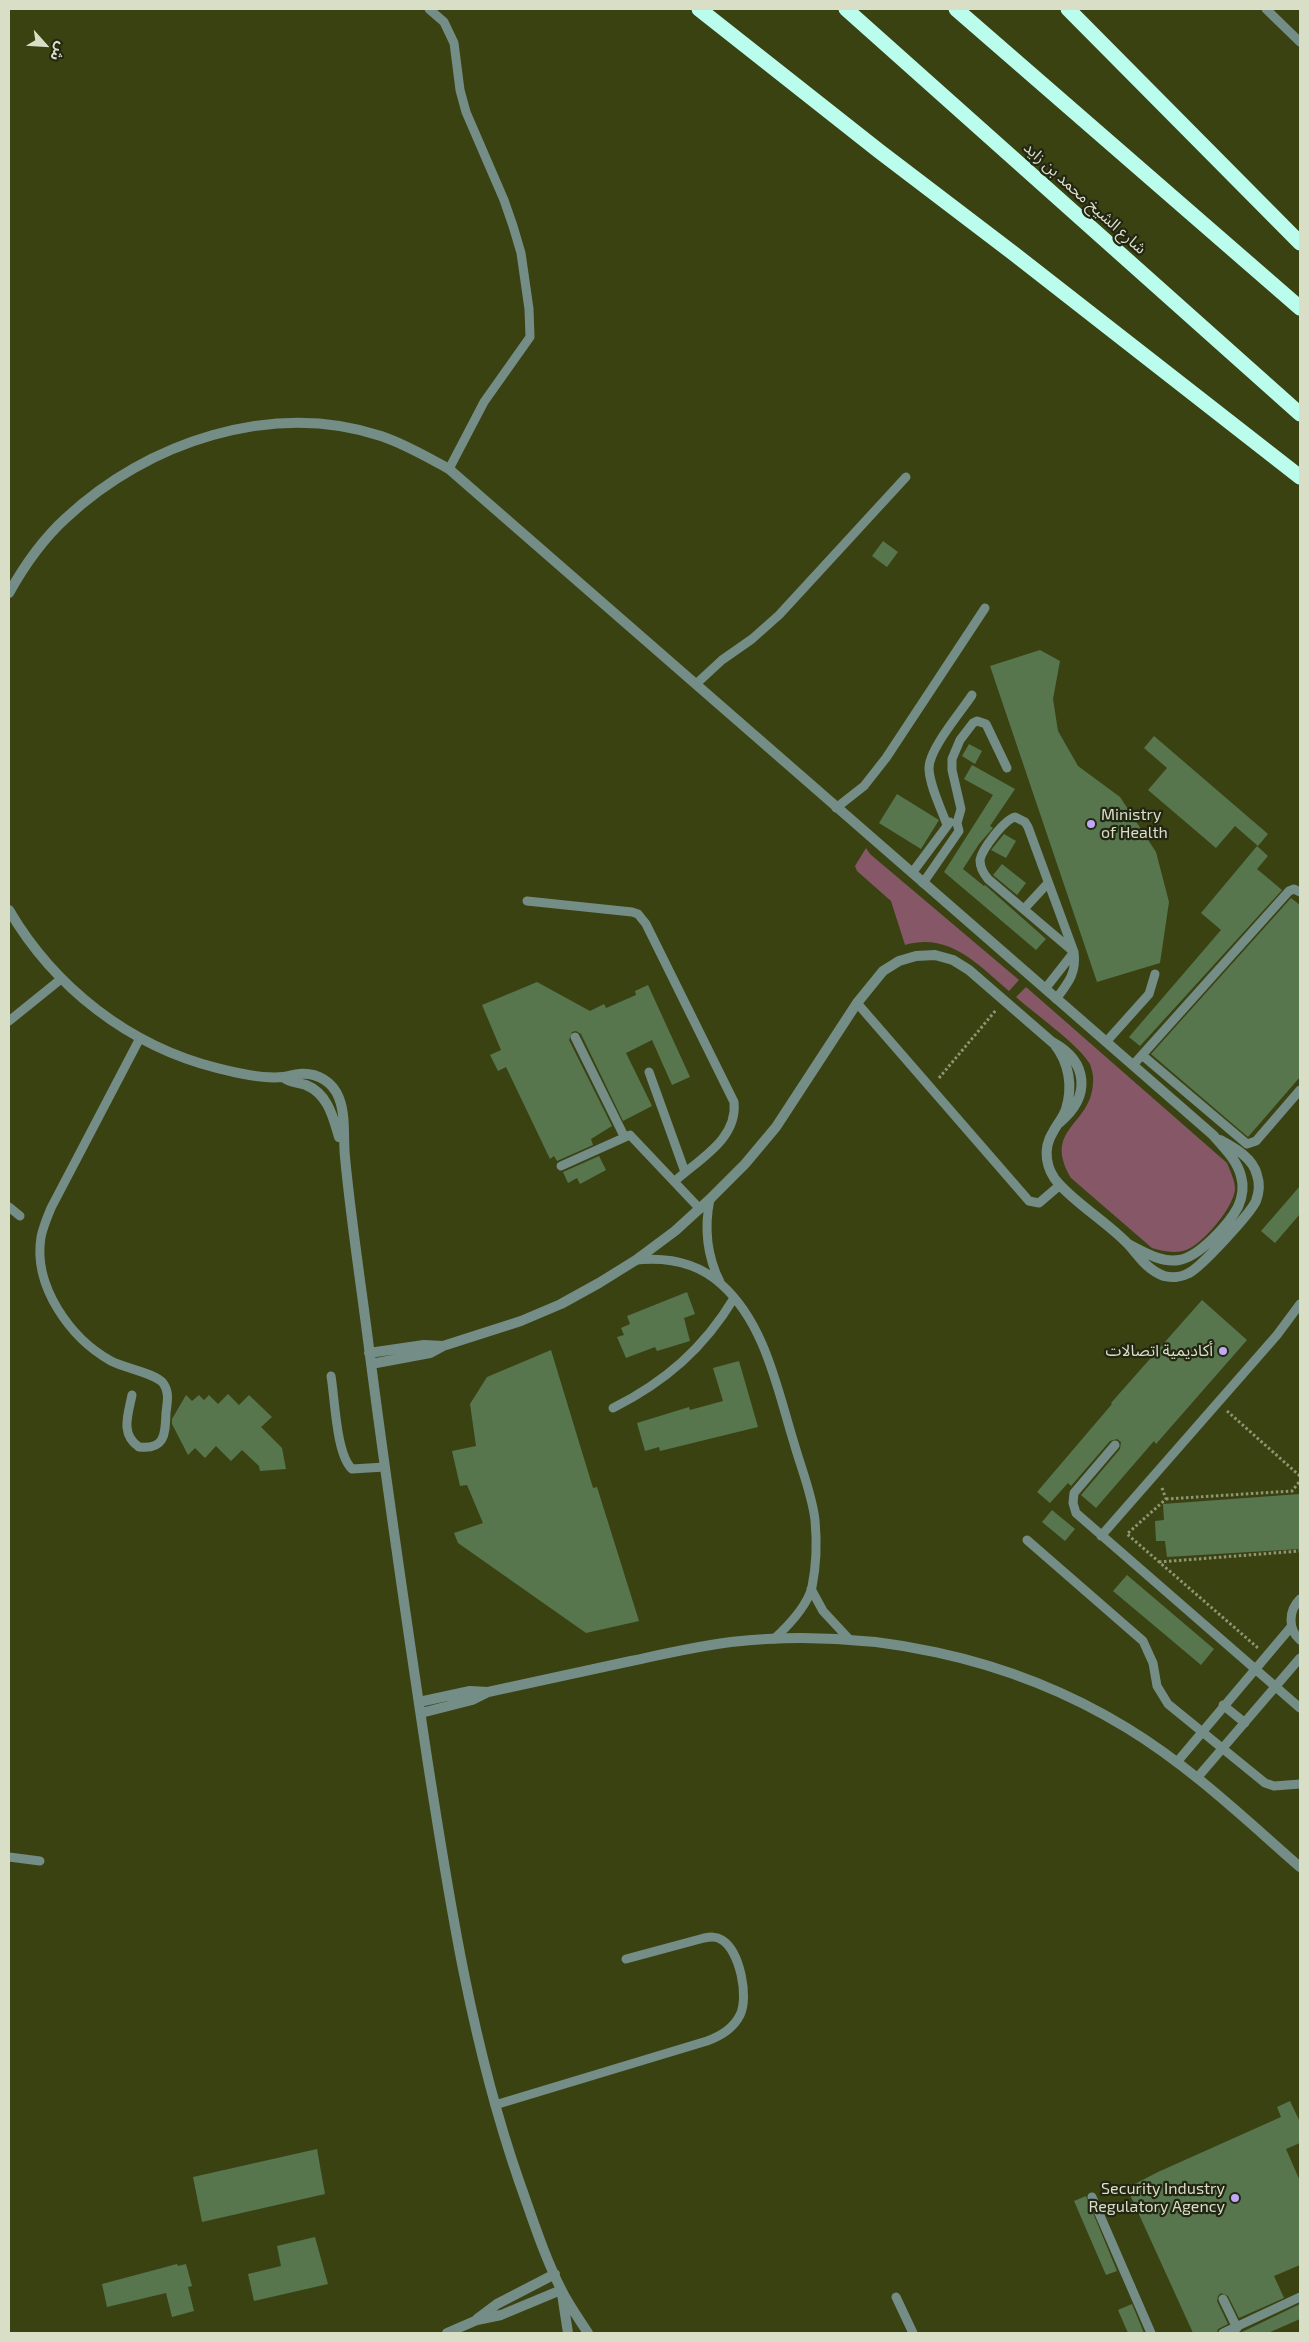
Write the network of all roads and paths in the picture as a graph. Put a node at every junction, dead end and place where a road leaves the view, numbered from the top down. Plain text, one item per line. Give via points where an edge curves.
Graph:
1 (429, 9) edge
2 (699, 9) edge
3 (846, 9) edge
4 (956, 9) edge
5 (1068, 9) edge
6 (1266, 9) edge
7 (1300, 42) edge
8 (1300, 243) edge
9 (1300, 308) edge
10 (1300, 414) edge
11 (449, 469) junction
12 (906, 477) dead end
13 (1300, 477) edge
14 (9, 593) edge
15 (985, 608) dead end
16 (696, 684) junction
17 (972, 695) dead end
18 (1007, 768) dead end
19 (836, 808) junction
20 (957, 823) junction
21 (947, 825) junction
22 (912, 874) junction
23 (923, 883) junction
24 (1048, 883) junction
25 (1300, 892) edge
26 (527, 901) dead end
27 (1024, 909) junction
28 (9, 910) edge
29 (1074, 952) junction
30 (1155, 974) dead end
31 (61, 979) junction
32 (1045, 989) junction
33 (1056, 998) junction
34 (1004, 1000) junction
35 (857, 1003) junction
36 (9, 1021) edge
37 (575, 1037) dead end
38 (140, 1038) junction
39 (1106, 1042) junction
40 (1142, 1055) junction
41 (1133, 1065) junction
42 (649, 1072) dead end
43 (930, 1088) junction
44 (1300, 1090) edge
45 (1214, 1117) junction
46 (1209, 1132) junction
47 (624, 1136) junction
48 (561, 1166) dead end
49 (685, 1172) junction
50 (675, 1181) junction
51 (1060, 1185) junction
52 (710, 1199) junction
53 (9, 1207) edge
54 (700, 1208) junction
55 (20, 1216) dead end
56 (1221, 1235) junction
57 (1128, 1244) junction
58 (636, 1260) junction
59 (722, 1284) junction
60 (734, 1298) junction
61 (1300, 1304) edge
62 (443, 1346) junction
63 (369, 1352) junction
64 (371, 1364) junction
65 (331, 1376) dead end
66 (132, 1395) dead end
67 (1217, 1403) junction
68 (613, 1408) dead end
69 (1115, 1445) dead end
70 (386, 1466) junction
71 (1156, 1473) junction
72 (1300, 1476) edge
73 (1300, 1481) edge
74 (1166, 1499) junction
75 (1101, 1536) junction
76 (1027, 1540) dead end
77 (1300, 1551) edge
78 (1158, 1562) junction
79 (812, 1589) junction
80 (1300, 1599) edge
81 (1291, 1627) junction
82 (774, 1639) junction
83 (848, 1639) junction
84 (1300, 1640) edge
85 (1266, 1656) junction
86 (1300, 1658) edge
87 (1255, 1669) junction
88 (1276, 1687) junction
89 (488, 1692) junction
90 (419, 1702) junction
91 (1224, 1705) junction
92 (1300, 1708) edge
93 (421, 1713) junction
94 (1245, 1723) junction
95 (1201, 1732) junction
96 (1222, 1749) junction
97 (1177, 1762) junction
98 (1197, 1778) junction
99 (1300, 1784) edge
100 (9, 1857) edge
101 (40, 1861) dead end
102 (1300, 1867) edge
103 (626, 1959) dead end
104 (495, 2105) junction
105 (1092, 2197) dead end
106 (555, 2274) junction
107 (561, 2290) junction
108 (896, 2297) dead end
109 (1300, 2297) edge
110 (1223, 2299) dead end
111 (477, 2320) junction
112 (1237, 2328) junction
113 (447, 2333) edge
114 (568, 2333) edge
115 (588, 2333) edge
116 (913, 2333) edge
117 (1151, 2333) edge
118 (1223, 2333) edge

1 - 11 lane via 444,22 454,43 466,112 504,200 521,253 529,309 530,337 484,402
2 - 13 highway
3 - 10 highway, شارع الشيخ محمد بن زايد
4 - 9 highway
5 - 8 highway
6 - 7 lane
11 - 14 street via 380,436 344,428 306,424 230,430 160,454 94,494 39,547
11 - 16 street
12 - 16 lane via 779,615
15 - 19 lane via 886,758 864,786
16 - 19 street
17 - 21 lane via 929,762 930,775
18 - 20 lane via 986,724 973,723 960,740 952,760 961,809
19 - 22 street
20 - 21 lane
20 - 23 lane via 957,834
21 - 22 lane
22 - 23 street
23 - 32 street
24 - 27 lane
24 - 27 lane via 1026,822 1015,817 1009,819 984,851 980,862 988,879
24 - 29 lane
25 - 40 lane via 1289,891
26 - 49 lane via 632,912 646,924 734,1102 734,1119 727,1135
27 - 29 lane
28 - 31 street via 38,953
29 - 32 lane
29 - 33 lane via 1073,975
30 - 39 lane via 1149,994
31 - 36 lane
31 - 38 street via 111,1021
32 - 33 street
33 - 39 street
34 - 35 street via 970,970 953,960 916,956 883,971
34 - 43 path
34 - 51 street via 1052,1042 1065,1049 1075,1060 1080,1073 1078,1102 1052,1132 1046,1155 1048,1166
35 - 43 lane
35 - 52 street via 776,1127
37 - 47 lane
38 - 63 street via 193,1062 283,1077 306,1074 332,1086 341,1102 344,1154
38 - 66 lane via 51,1208 41,1237 40,1252 42,1268 56,1305 79,1336 110,1360 153,1377 164,1385 167,1392 166,1426 161,1441 154,1446 139,1446 128,1436 126,1428
39 - 41 street
40 - 41 lane
40 - 45 lane
41 - 46 street
42 - 49 lane
43 - 51 lane via 1028,1201 1039,1203
44 - 45 lane via 1250,1144
45 - 46 lane
46 - 56 street via 1234,1160 1242,1178 1238,1206
46 - 56 street via 1246,1158 1257,1174 1259,1184 1252,1207
47 - 48 lane
47 - 50 lane via 633,1136
49 - 50 lane
50 - 54 lane
51 - 57 street
52 - 54 street
52 - 59 lane via 706,1224 708,1243
53 - 55 lane
54 - 58 street
56 - 57 street via 1195,1254 1178,1260 1158,1258
56 - 57 street via 1196,1269 1174,1277 1156,1272
58 - 59 lane via 676,1261 700,1270
58 - 62 street via 561,1304 521,1321
59 - 60 lane
60 - 68 lane via 707,1338 673,1371
60 - 79 lane via 755,1330 770,1364 812,1504 815,1533
61 - 67 lane
62 - 63 street via 424,1345
62 - 64 street via 430,1353
63 - 64 street
64 - 70 street
65 - 70 lane via 346,1464 352,1469
67 - 71 lane
67 - 72 path
69 - 75 lane via 1074,1493 1076,1513
70 - 90 street
71 - 74 path
71 - 75 lane
73 - 74 path via 1292,1491
74 - 78 path via 1127,1534
75 - 87 lane
76 - 95 lane via 1143,1641 1150,1651 1161,1695
77 - 78 path
78 - 85 path
79 - 82 lane via 795,1616
79 - 83 lane via 827,1616
80 - 81 lane via 1293,1610
81 - 84 lane
81 - 85 lane
82 - 83 street
82 - 89 street via 730,1642 672,1652
83 - 97 street via 907,1646 965,1659 1021,1677 1128,1728
85 - 87 lane
86 - 88 lane
87 - 88 lane
87 - 91 lane
88 - 92 lane
88 - 94 lane
89 - 90 street via 470,1691
89 - 93 street via 472,1700
90 - 93 street
91 - 94 lane
91 - 95 lane
93 - 104 street via 463,1976
94 - 96 lane
95 - 96 lane
95 - 97 lane
96 - 98 lane
96 - 99 lane via 1264,1783 1274,1786
97 - 98 street
98 - 102 street
100 - 101 lane
103 - 104 lane via 704,1938 721,1939 732,1953 744,1987 740,2015 721,2036
104 - 106 street via 529,2209
105 - 117 lane
106 - 107 street
106 - 111 street via 497,2304
107 - 111 street
107 - 114 street
107 - 115 street
108 - 116 lane
109 - 112 lane
110 - 112 lane
111 - 113 street
112 - 118 lane

